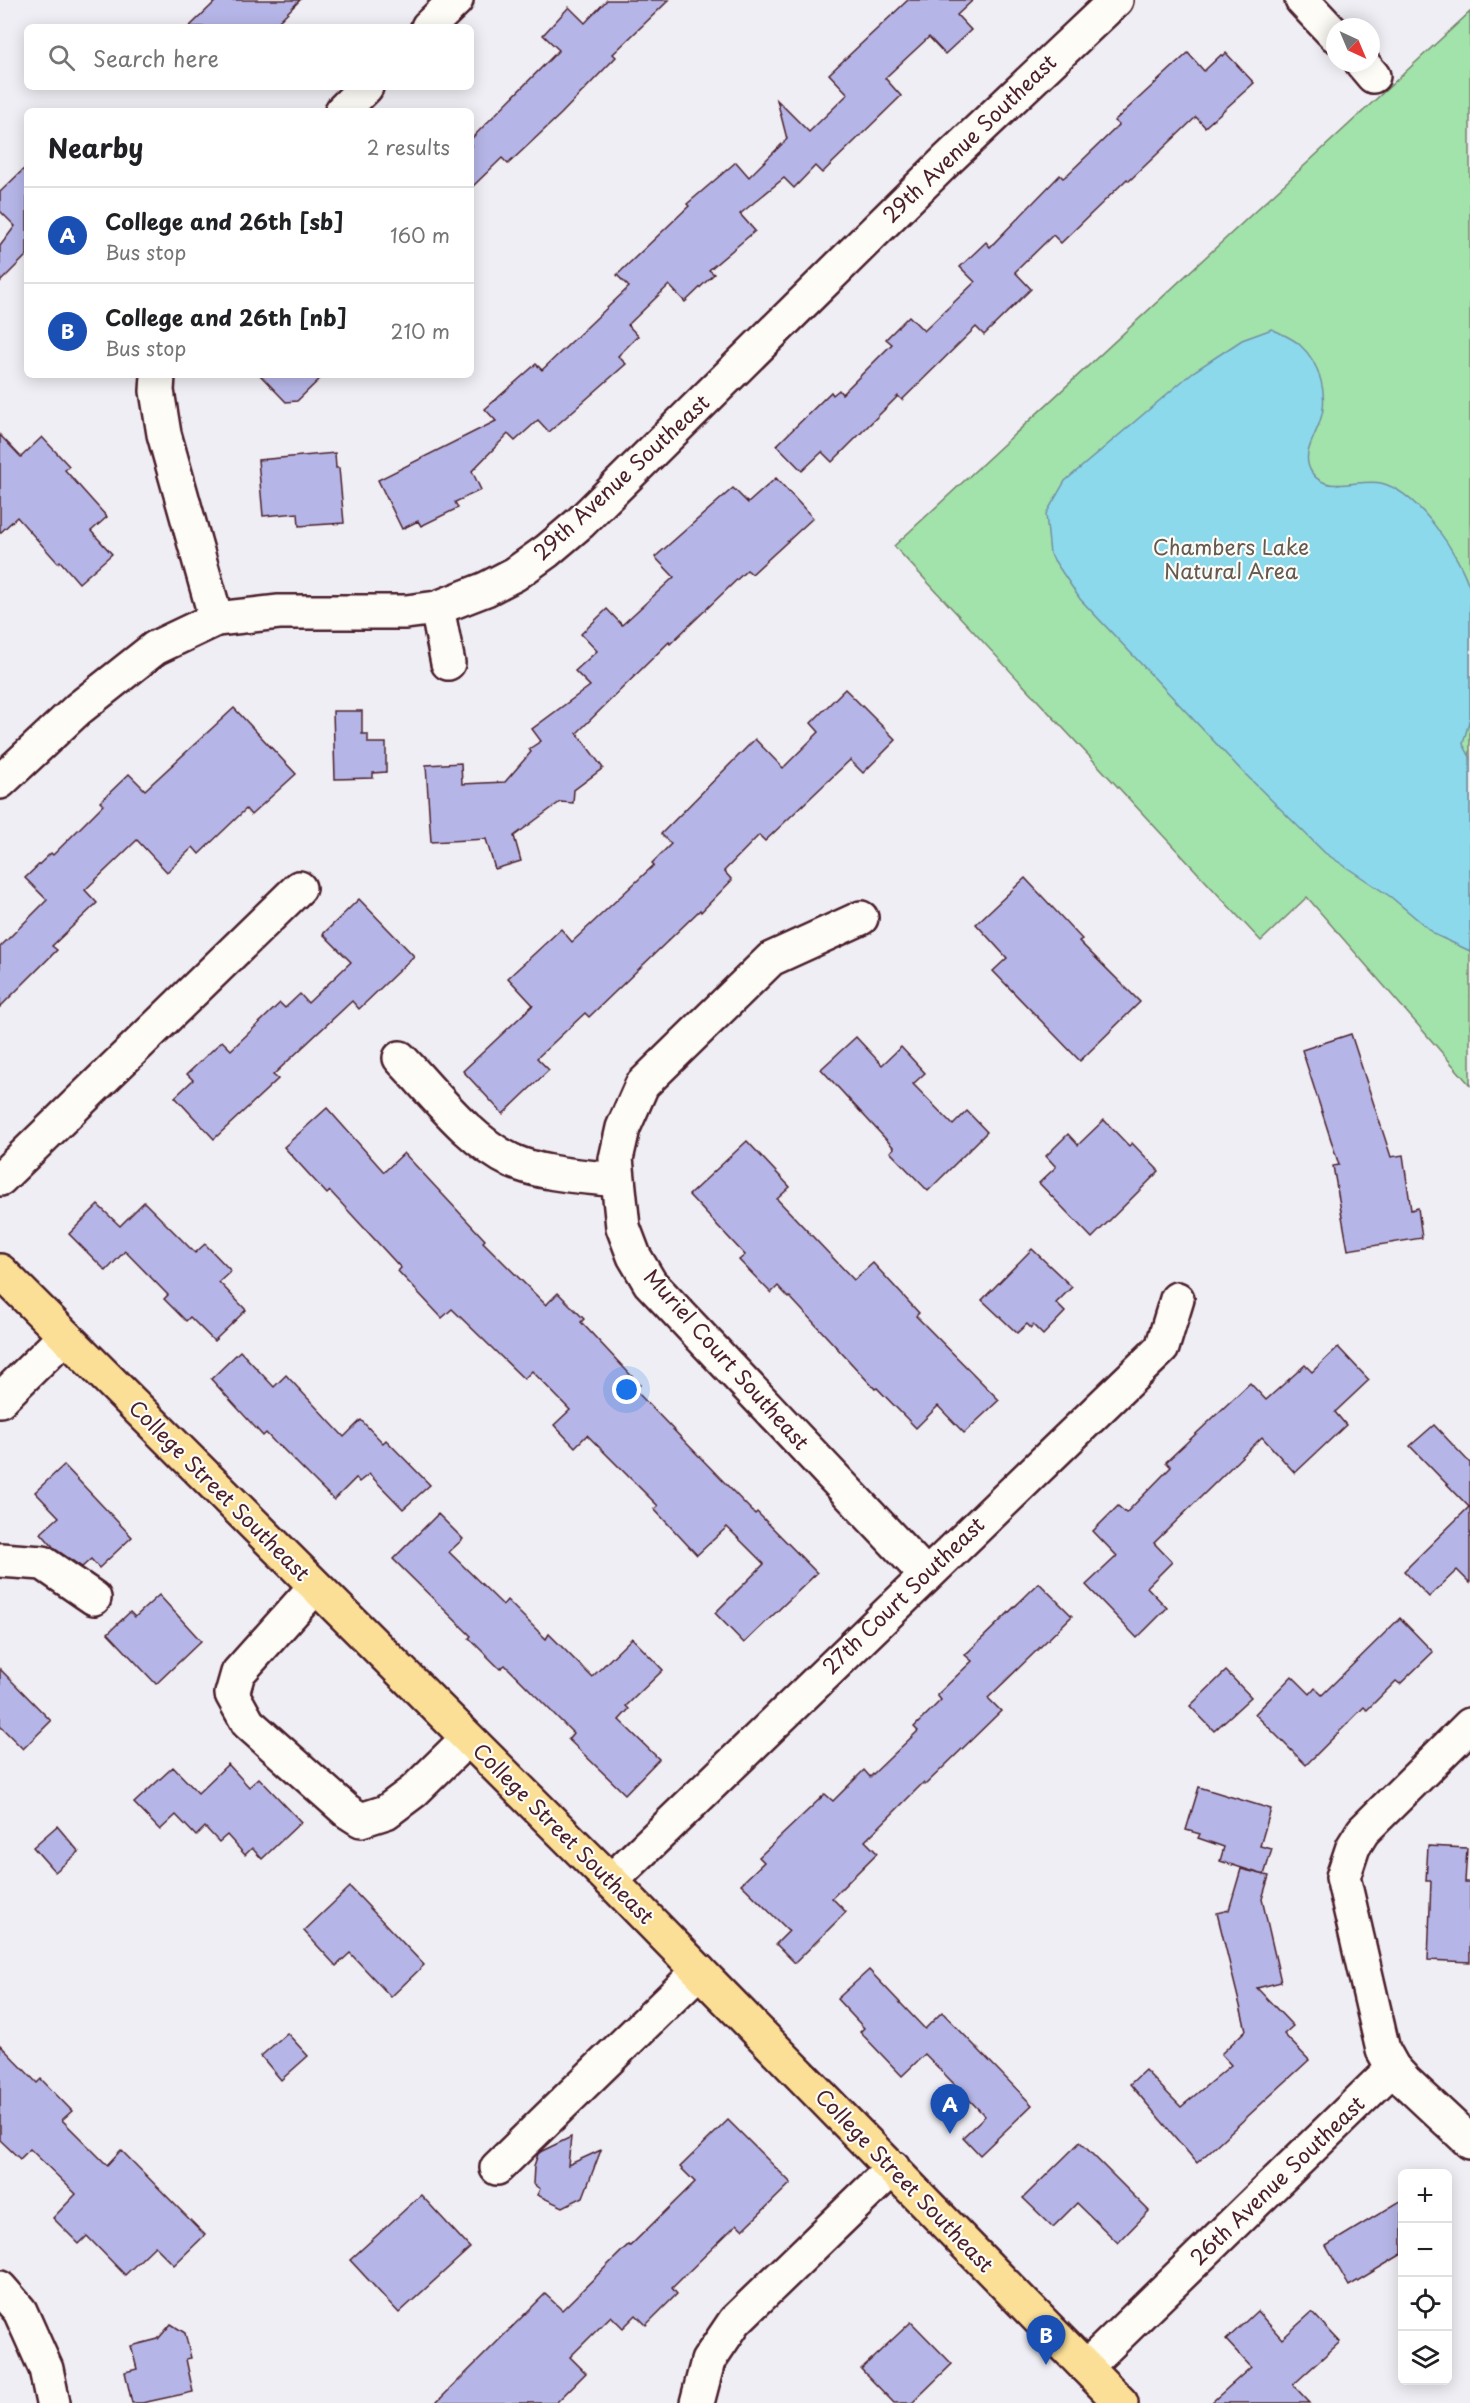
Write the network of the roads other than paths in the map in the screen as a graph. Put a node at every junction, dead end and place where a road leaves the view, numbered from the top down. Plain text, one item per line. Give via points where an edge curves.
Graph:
1 (456, 0) edge
2 (1116, 0) edge
3 (1302, 0) edge
4 (431, 24) edge
5 (1326, 25) edge
6 (363, 90) edge
7 (345, 108) edge
8 (158, 378) edge
9 (437, 608) junction
10 (216, 619) junction
11 (448, 663) dead end
12 (0, 782) edge
13 (299, 888) dead end
14 (861, 918) dead end
15 (400, 1058) dead end
16 (0, 1179) edge
17 (617, 1180) junction
18 (0, 1271) edge
19 (1176, 1299) dead end
20 (64, 1337) junction
21 (0, 1400) edge
22 (0, 1560) edge
23 (926, 1575) junction
24 (315, 1587) junction
25 (94, 1598) dead end
26 (1470, 1725) edge
27 (467, 1739) junction
28 (611, 1881) junction
29 (699, 1971) junction
30 (1393, 2068) junction
31 (1470, 2142) edge
32 (497, 2168) dead end
33 (893, 2168) junction
34 (0, 2288) edge
35 (1086, 2367) junction
36 (53, 2403) edge
37 (697, 2403) edge
38 (1121, 2403) edge

1 - 4 street
2 - 9 street, 29th Avenue Southeast via 947,160 580,523 515,574
3 - 5 street
6 - 7 street
8 - 10 street via 164,434
9 - 10 street, 29th Avenue Southeast via 279,612
9 - 11 street
10 - 12 street, 29th Avenue Southeast via 155,648 78,709
13 - 16 street
14 - 17 street, Muriel Court Southeast via 771,959 642,1085 623,1128 616,1160
15 - 17 street via 472,1133 512,1161 563,1174
17 - 23 street, Muriel Court Southeast via 623,1227 650,1283
18 - 20 main road, College Street Southeast
19 - 23 street, 27th Court Southeast via 1162,1348
20 - 21 street
20 - 24 main road, College Street Southeast
22 - 25 street via 43,1563
23 - 28 street, 27th Court Southeast
24 - 27 main road, College Street Southeast
24 - 27 street via 238,1673 232,1694 248,1723 361,1820 386,1812 414,1791
26 - 30 street via 1363,1831 1343,1877 1383,2050
27 - 28 main road, College Street Southeast
28 - 29 main road, College Street Southeast
29 - 32 street
29 - 33 main road, College Street Southeast
30 - 31 street
30 - 35 street, 26th Avenue Southeast
33 - 35 main road, College Street Southeast
33 - 37 street via 735,2321 708,2361
34 - 36 street via 20,2311 46,2369
35 - 38 main road, College Street Southeast

